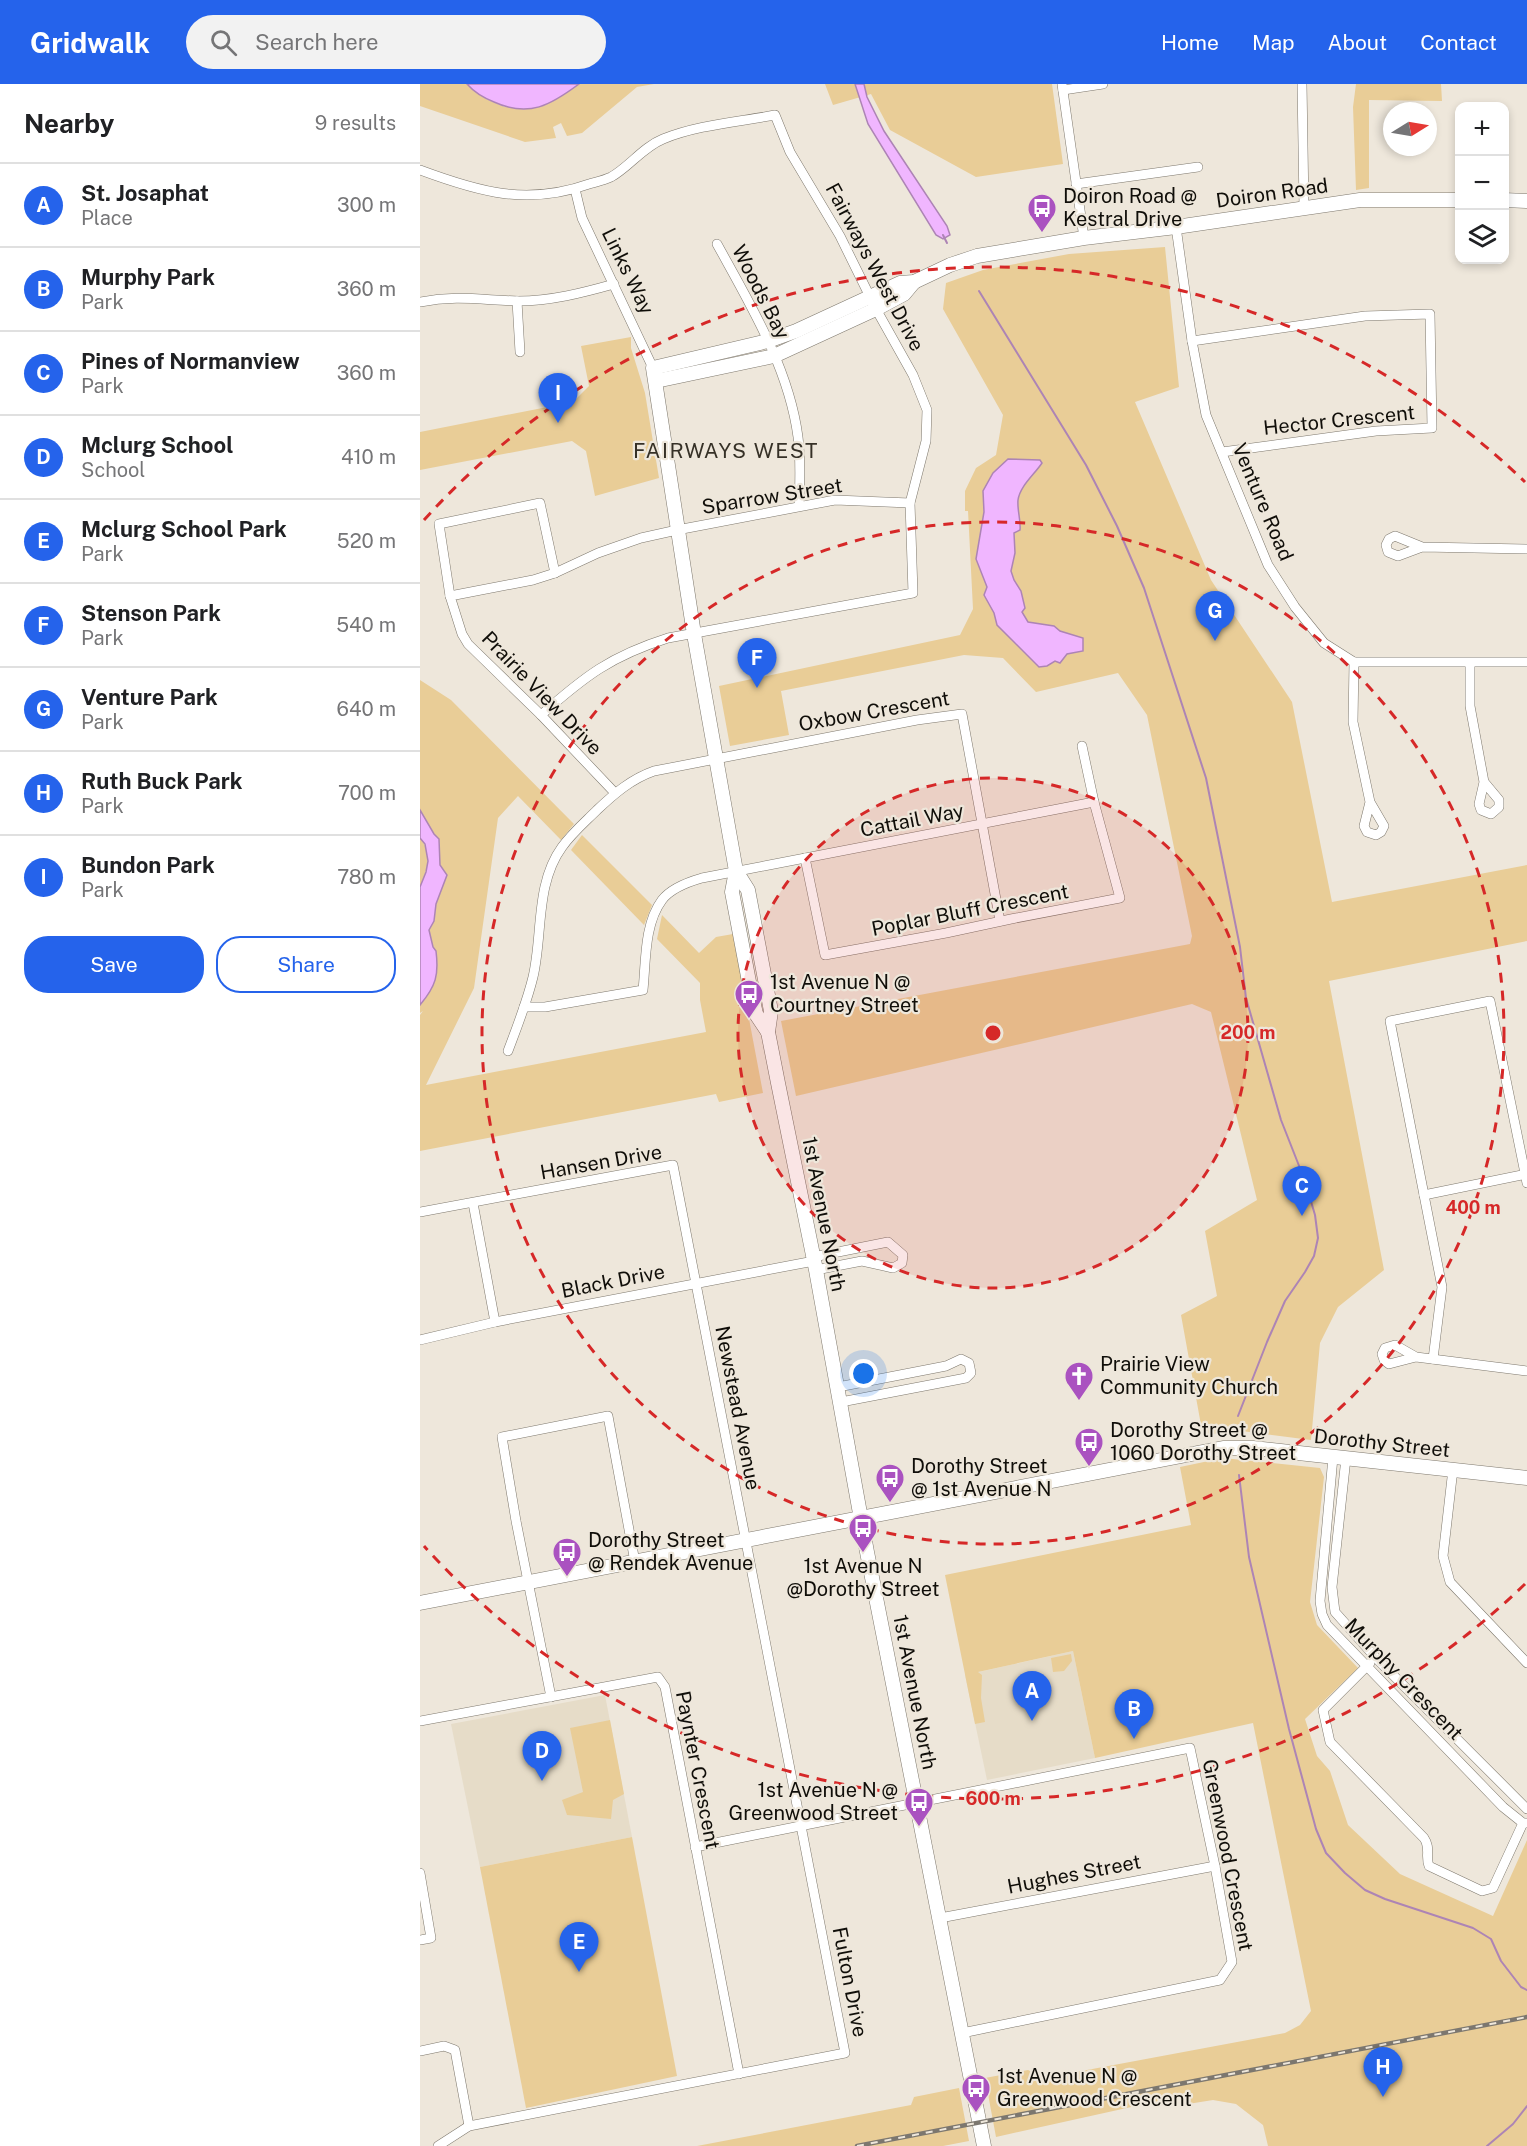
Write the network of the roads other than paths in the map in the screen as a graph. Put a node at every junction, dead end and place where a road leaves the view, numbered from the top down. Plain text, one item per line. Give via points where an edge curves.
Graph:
1 (1103, 84) edge
2 (1302, 84) edge
3 (1063, 87) edge
4 (1197, 167) dead end
5 (420, 170) edge
6 (1076, 184) junction
7 (574, 189) junction
8 (1455, 200) edge
9 (1509, 200) edge
10 (1527, 201) edge
11 (1304, 207) junction
12 (1176, 227) junction
13 (1084, 238) junction
14 (717, 244) dead end
15 (614, 284) junction
16 (517, 301) junction
17 (420, 302) edge
18 (873, 304) junction
19 (768, 341) junction
20 (1192, 341) junction
21 (520, 352) dead end
22 (774, 356) junction
23 (654, 374) junction
24 (1222, 452) junction
25 (910, 503) junction
26 (799, 506) junction
27 (677, 530) junction
28 (1422, 547) dead end
29 (1527, 549) edge
30 (555, 573) junction
31 (450, 596) junction
32 (694, 634) junction
33 (1354, 662) junction
34 (1527, 662) edge
35 (1470, 663) junction
36 (541, 715) junction
37 (1082, 746) dead end
38 (717, 759) junction
39 (1484, 782) dead end
40 (615, 793) junction
41 (1094, 802) junction
42 (1370, 802) dead end
43 (982, 824) junction
44 (805, 858) junction
45 (736, 871) junction
46 (1000, 921) junction
47 (524, 1007) junction
48 (508, 1051) dead end
49 (1526, 1177) edge
50 (1424, 1195) junction
51 (473, 1203) junction
52 (420, 1212) edge
53 (814, 1262) junction
54 (695, 1283) junction
55 (495, 1322) junction
56 (420, 1340) edge
57 (1416, 1357) dead end
58 (1433, 1359) junction
59 (1527, 1371) edge
60 (838, 1387) junction
61 (841, 1402) junction
62 (1339, 1458) junction
63 (1453, 1469) junction
64 (1527, 1477) edge
65 (861, 1518) junction
66 (746, 1540) junction
67 (635, 1562) junction
68 (528, 1582) junction
69 (420, 1603) edge
70 (1376, 1658) junction
71 (1527, 1663) edge
72 (1367, 1666) junction
73 (551, 1697) junction
74 (420, 1721) edge
75 (917, 1803) junction
76 (1527, 1809) edge
77 (1525, 1823) edge
78 (802, 1826) junction
79 (695, 1847) junction
80 (1215, 1866) junction
81 (420, 1873) edge
82 (940, 1918) junction
83 (420, 1940) edge
84 (962, 2033) junction
85 (420, 2051) edge
86 (739, 2074) junction
87 (469, 2126) junction
88 (438, 2146) edge
89 (984, 2146) edge

1 - 3 street
2 - 11 street
3 - 6 street
4 - 6 street
5 - 7 street, Fairways West Drive via 497,194 520,196
6 - 13 street
7 - 15 street, Links Way via 582,218
7 - 18 street, Fairways West Drive via 611,177 661,139 775,115 790,152 840,236
8 - 11 street, Doiron Road via 1382,199
9 - 10 street
11 - 12 street, Doiron Road
12 - 13 street, Doiron Road
12 - 20 street, Venture Road
13 - 18 street, Doiron Road via 977,256 914,282 900,283
14 - 19 street, Woods Bay
15 - 16 street via 575,295
15 - 23 street, Links Way
16 - 17 street via 455,297
16 - 21 street
18 - 19 street
18 - 22 street
18 - 25 street, Fairways West Drive via 913,375 927,410 926,441
19 - 22 street, Woods Bay
19 - 23 street
20 - 24 street, Venture Road via 1206,415
20 - 24 street, Hector Crescent via 1365,316 1430,315 1432,428 1376,431
22 - 23 street
22 - 26 street, Woods Bay via 798,436
23 - 27 street, 1st Avenue North
24 - 33 street, Venture Road via 1268,565 1324,643
25 - 26 street, Sparrow Street via 835,500
25 - 32 street, Fairways West Drive via 913,593
26 - 27 street, Sparrow Street
27 - 30 street via 620,545
27 - 32 street, 1st Avenue North
28 - 29 street
30 - 31 street
30 - 31 street, Prairie View Drive via 540,503 439,524
31 - 36 street, Prairie View Drive via 468,644
32 - 36 street via 668,638 621,656 595,670
32 - 38 street, 1st Avenue North
33 - 35 street
33 - 42 street via 1353,722
34 - 35 street
35 - 39 street via 1470,706
36 - 40 street, Prairie View Drive
37 - 41 street
38 - 40 street via 654,771
38 - 43 street, Oxbow Crescent via 962,714
38 - 45 street, 1st Avenue North
40 - 47 street via 576,831 551,869 534,975
41 - 43 street, Cattail Way
41 - 46 street, Poplar Bluff Crescent via 1120,898
43 - 44 street, Cattail Way
43 - 46 street
44 - 45 street, Cattail Way
44 - 46 street, Poplar Bluff Crescent via 825,956
45 - 47 street, Cattail Way via 683,884 662,899 648,941 643,990
45 - 53 street, 1st Avenue North via 748,890 771,1011 768,1032
47 - 48 street
49 - 50 street
49 - 50 street via 1490,1001 1390,1021
50 - 58 street via 1442,1287
51 - 52 street, Hansen Drive
51 - 54 street, Hansen Drive via 673,1165
51 - 55 street
53 - 53 street via 862,1261 894,1268 902,1263 903,1254 888,1242
53 - 54 street, Black Drive
53 - 60 street, 1st Avenue North
54 - 55 street, Black Drive
54 - 66 street, Newstead Avenue
55 - 56 street, Black Drive
57 - 58 street
58 - 59 street
60 - 61 street, 1st Avenue North
60 - 61 street via 946,1366 961,1359 969,1363 971,1372 966,1378
61 - 65 street, 1st Avenue North
62 - 63 street, Dorothy Street
62 - 65 street, Dorothy Street via 1253,1448 1214,1449
62 - 70 street, Murphy Crescent via 1332,1601 1335,1612
62 - 72 street, Murphy Crescent via 1320,1601 1327,1625
63 - 64 street, Dorothy Street
63 - 71 street via 1443,1556 1450,1582
65 - 66 street, Dorothy Street
65 - 75 street, 1st Avenue North
66 - 67 street, Dorothy Street
66 - 78 street, Fulton Drive
67 - 68 street, Dorothy Street
67 - 68 street via 608,1416 565,1424 502,1437
68 - 69 street, Dorothy Street
68 - 73 street
70 - 72 street
70 - 76 street, Murphy Crescent
72 - 77 street, Murphy Crescent via 1503,1807
72 - 77 street via 1323,1710 1329,1742 1424,1838 1429,1848 1429,1866 1482,1891 1493,1888
73 - 74 street, Paynter Crescent
73 - 79 street, Paynter Crescent via 658,1677 665,1687
75 - 78 street
75 - 80 street, Greenwood Crescent via 1190,1748
75 - 82 street, 1st Avenue North
78 - 79 street
78 - 86 street, Fulton Drive via 845,2053
79 - 86 street, Paynter Crescent
80 - 82 street, Hughes Street
80 - 84 street, Greenwood Crescent via 1232,1962 1220,1980
81 - 83 street via 431,1938
82 - 84 street, 1st Avenue North
84 - 89 street, 1st Avenue North
85 - 87 street via 444,2046 455,2050
86 - 87 street, Fulton Drive
87 - 88 street, Fulton Drive

